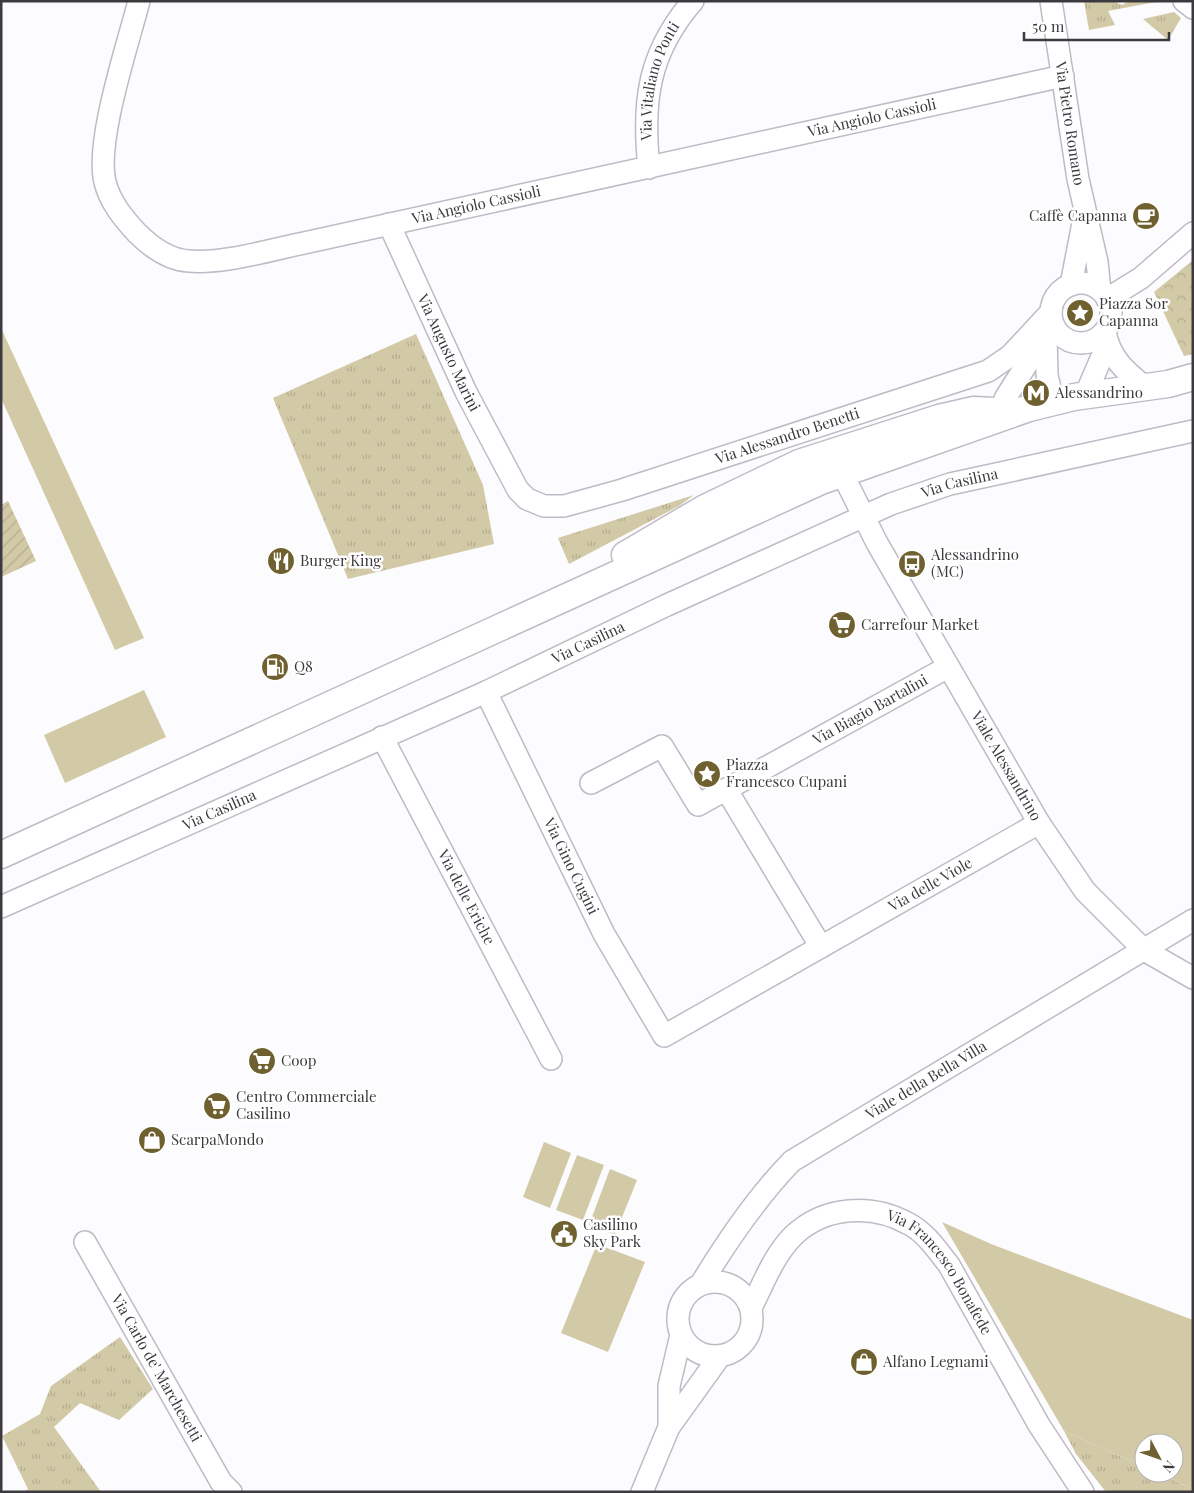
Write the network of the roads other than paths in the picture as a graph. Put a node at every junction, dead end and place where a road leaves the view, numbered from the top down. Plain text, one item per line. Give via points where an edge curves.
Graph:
1 (140, 1) edge
2 (693, 1) edge
3 (1051, 1) edge
4 (1184, 1) edge
5 (1193, 8) edge
6 (1063, 76) junction
7 (649, 168) junction
8 (1085, 215) junction
9 (389, 224) junction
10 (1193, 233) edge
11 (1071, 285) junction
12 (1104, 294) junction
13 (1050, 324) junction
14 (1106, 338) junction
15 (1193, 378) edge
16 (1145, 387) junction
17 (1085, 396) junction
18 (1054, 402) junction
19 (1003, 416) junction
20 (1193, 431) edge
21 (842, 473) junction
22 (513, 481) joint
23 (862, 516) junction
24 (563, 599) junction
25 (948, 667) junction
26 (486, 692) junction
27 (382, 736) junction
28 (591, 783) dead end
29 (726, 789) junction
30 (1039, 824) junction
31 (1, 855) edge
32 (1, 907) edge
33 (1193, 920) edge
34 (822, 947) junction
35 (1144, 950) junction
36 (1193, 978) edge
37 (664, 1036) joint
38 (551, 1060) dead end
39 (86, 1242) dead end
40 (701, 1284) junction
41 (751, 1308) junction
42 (681, 1335) junction
43 (720, 1356) junction
44 (669, 1427) junction
45 (231, 1492) edge
46 (642, 1492) edge
47 (1083, 1492) edge

1 - 9 street, Via Angiolo Cassioli via 109,120 103,165 104,181 114,204 141,238 176,259 202,261
2 - 7 street, Via Vitaliano Ponti via 665,41 649,88 645,124
3 - 6 street, Via Pietro Romano
4 - 5 street
6 - 7 street, Via Angiolo Cassioli
6 - 8 street, Via Pietro Romano
7 - 9 street, Via Angiolo Cassioli
8 - 11 street, Via Pietro Romano
8 - 12 street, Via Pietro Romano
9 - 22 street, Via Augusto Marini via 466,392
10 - 12 street via 1141,278
11 - 12 street via 1087,284
11 - 13 street via 1057,296
12 - 14 street via 1111,316
13 - 14 street via 1075,343
13 - 18 street via 1047,375
13 - 19 street via 1006,397
13 - 22 street, Via Alessandro Benetti via 988,371 622,490 551,507 524,497
14 - 16 street via 1118,363
14 - 17 street
15 - 16 main road
16 - 17 main road
17 - 18 main road
18 - 19 main road
19 - 21 main road
19 - 24 main road via 987,409 963,412 792,466 666,530 602,569
20 - 23 street, Via Casilina via 950,484
21 - 23 street, Viale Alessandrino
21 - 24 main road
23 - 25 street, Viale Alessandrino
23 - 26 street, Via Casilina
24 - 31 main road
25 - 29 street, Via Biagio Bartalini
25 - 30 street, Viale Alessandrino
26 - 27 street, Via Casilina
26 - 37 street, Via Gino Cugini via 604,934
27 - 32 street, Via Casilina
27 - 38 street, Via delle Eriche
28 - 29 street via 662,746 698,805
29 - 34 street
30 - 34 street, Via delle Viole
30 - 35 street, Viale Alessandrino via 1085,891
33 - 35 street, Viale della Bella Villa
34 - 37 street, Via delle Viole
35 - 36 street, Viale Alessandrino
35 - 40 street, Viale della Bella Villa via 792,1161 719,1254
39 - 45 street, Via Carlo de' Marchesetti via 221,1482
40 - 41 street via 712,1282 732,1286 741,1292
40 - 42 street, Viale della Bella Villa via 684,1298 679,1310
41 - 43 street, Viale della Bella Villa via 752,1321 746,1339 732,1352
41 - 47 street, Via Francesco Bonafede via 775,1260 792,1237 812,1220 846,1210 881,1212 910,1224 931,1241 949,1265 1039,1425
42 - 43 street via 697,1352
42 - 44 street, Viale della Bella Villa via 670,1386
43 - 44 street, Viale della Bella Villa
44 - 46 street, Viale della Bella Villa

